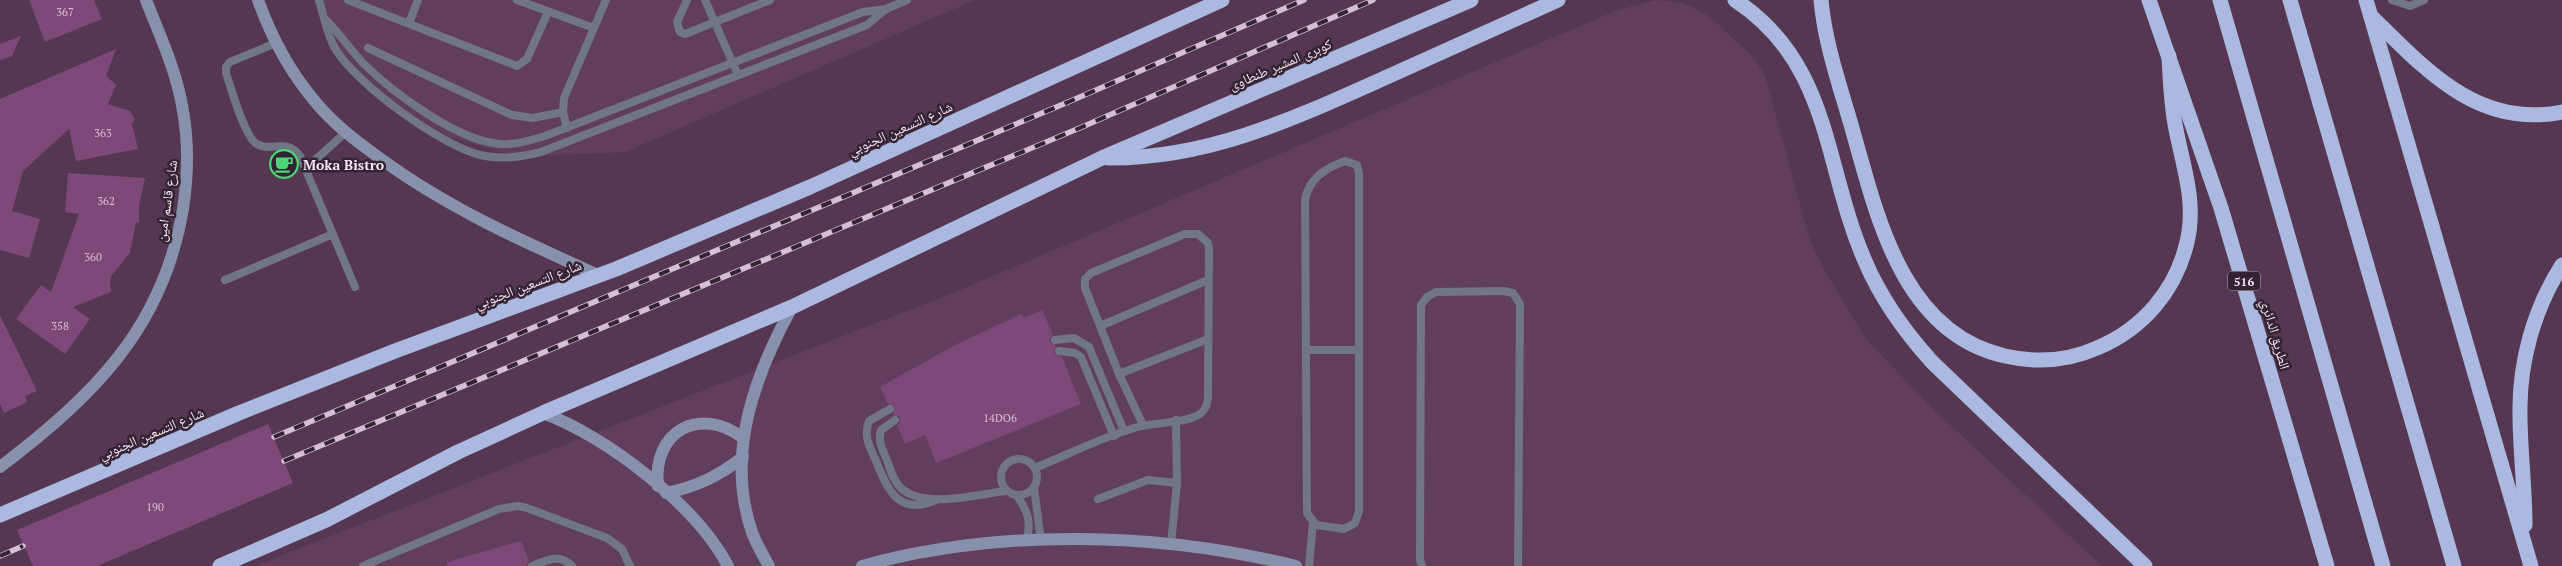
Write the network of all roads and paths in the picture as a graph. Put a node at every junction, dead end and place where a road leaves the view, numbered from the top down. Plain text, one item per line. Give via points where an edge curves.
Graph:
1 (146, 0) edge
2 (258, 0) edge
3 (319, 0) edge
4 (348, 0) edge
5 (418, 0) edge
6 (517, 0) edge
7 (606, 0) edge
8 (687, 0) edge
9 (705, 0) edge
10 (770, 0) edge
11 (907, 0) edge
12 (1222, 0) edge
13 (1471, 0) edge
14 (1558, 0) edge
15 (1735, 0) edge
16 (1821, 0) edge
17 (2149, 0) edge
18 (2220, 0) edge
19 (2290, 0) edge
20 (2366, 0) edge
21 (2392, 0) edge
22 (2424, 0) edge
23 (751, 4) edge
24 (886, 9) junction
25 (548, 12) junction
26 (2371, 16) junction
27 (325, 19) junction
28 (409, 23) junction
29 (715, 23) junction
30 (594, 28) junction
31 (276, 43) junction
32 (368, 48) dead end
33 (2169, 56) junction
34 (732, 63) junction
35 (738, 75) junction
36 (563, 112) junction
37 (2562, 112) edge
38 (567, 128) junction
39 (345, 132) junction
40 (1102, 158) junction
41 (305, 170) junction
42 (333, 234) junction
43 (2562, 265) edge
44 (598, 275) junction
45 (225, 280) dead end
46 (1208, 280) junction
47 (354, 287) dead end
48 (792, 307) junction
49 (1100, 326) junction
50 (1208, 339) junction
51 (1055, 340) dead end
52 (1308, 350) junction
53 (1359, 350) junction
54 (1060, 352) dead end
55 (1119, 374) junction
56 (890, 409) dead end
57 (543, 413) junction
58 (895, 420) dead end
59 (1176, 420) junction
60 (1144, 425) junction
61 (1124, 432) junction
62 (1114, 436) junction
63 (743, 438) junction
64 (743, 457) junction
65 (0, 467) edge
66 (1035, 468) junction
67 (1177, 483) junction
68 (1034, 487) junction
69 (662, 489) junction
70 (1006, 491) junction
71 (1016, 495) junction
72 (1098, 499) dead end
73 (938, 500) junction
74 (0, 515) edge
75 (1313, 523) junction
76 (1041, 541) junction
77 (1026, 542) junction
78 (1171, 544) junction
79 (2525, 544) junction
80 (724, 563) edge
81 (220, 566) edge
82 (363, 566) edge
83 (532, 566) edge
84 (572, 566) edge
85 (630, 566) edge
86 (769, 566) edge
87 (862, 566) edge
88 (1296, 566) edge
89 (1309, 566) edge
90 (1422, 566) edge
91 (1518, 566) edge
92 (2145, 566) edge
93 (2327, 566) edge
94 (2383, 566) edge
95 (2454, 566) edge
96 (2531, 566) edge

1 - 65 street, شارع قاسم امين via 173,68 188,154 184,198 168,270 136,336 108,370 62,418
2 - 31 street
3 - 27 lane
4 - 28 lane
5 - 28 lane
6 - 25 lane
7 - 30 lane
8 - 29 lane via 678,22 680,32 690,34
9 - 29 lane
10 - 23 lane
11 - 24 lane
12 - 44 highway, شارع التسعين الجنوبي via 810,187
13 - 40 highway, كوبرى المشير طنطاوى
14 - 40 highway via 1246,137 1160,156
15 - 92 highway via 1781,39 1803,74 1819,113 1862,253 1875,283 1901,325 1932,362
16 - 33 highway via 1826,35 1877,213 1908,282 1930,313 1959,337 1994,353 2023,359 2052,360 2099,348 2140,322 2175,277 2188,240 2191,202 2174,121
17 - 33 highway, الطريق الدائري / 516
18 - 94 highway
19 - 95 highway
20 - 26 highway
21 - 22 lane via 2410,6
23 - 29 lane
24 - 34 lane via 863,12
24 - 35 lane via 867,24
25 - 28 lane via 527,59 517,66
25 - 30 lane
26 - 37 highway via 2439,80 2468,98 2515,113
26 - 79 highway
27 - 35 lane via 335,49 344,62 383,97 462,149 494,157 521,157 540,152
27 - 38 lane via 364,63 398,93 452,128 477,139 500,144 524,142
29 - 34 lane
30 - 36 lane via 564,98
31 - 39 street via 314,101
31 - 41 lane via 230,62 226,74 252,139 262,146 292,148 300,156
32 - 36 lane via 512,114 533,118
33 - 93 highway, الطريق الدائري / 516 via 2224,218
34 - 35 lane
34 - 38 lane
36 - 38 lane
39 - 41 lane
39 - 44 street via 413,182 460,210
40 - 48 highway
41 - 42 lane
42 - 45 lane
42 - 47 lane
43 - 79 highway via 2537,316 2520,388
44 - 74 highway, شارع التسعين الجنوبي via 239,413
46 - 49 lane
46 - 49 lane via 1208,243 1192,232 1108,266 1087,276 1084,284
46 - 50 lane
48 - 57 highway
48 - 63 street via 760,372
49 - 55 lane
50 - 55 lane
50 - 59 lane via 1208,404 1196,417
51 - 61 lane via 1074,338 1089,347
52 - 53 lane
52 - 53 lane via 1306,194 1319,174 1349,161 1357,165 1359,173
52 - 75 lane via 1307,513
53 - 75 lane via 1359,516 1352,526 1344,529
54 - 62 lane via 1075,353 1081,357
55 - 60 lane
56 - 73 lane via 869,421 866,432 888,490 896,498 914,506
57 - 69 street via 600,441
57 - 81 highway via 458,452 342,513
58 - 73 lane via 884,427 879,436 895,480 912,496
59 - 60 lane
59 - 67 lane
60 - 61 lane
61 - 62 lane
62 - 66 lane
63 - 64 street
63 - 69 street via 718,424 703,422 682,429 665,444 659,456 656,471
64 - 69 street via 699,484
64 - 86 street via 751,530
66 - 68 lane
66 - 70 lane via 1022,459 1007,463 1000,476
67 - 72 lane via 1148,480
67 - 78 lane
68 - 71 lane via 1023,495
68 - 76 lane
69 - 80 street via 706,531
70 - 71 lane
70 - 73 lane
71 - 77 lane via 1028,517
75 - 89 lane
76 - 77 street
76 - 78 street
77 - 87 street via 939,551
78 - 88 street
79 - 96 highway
82 - 85 lane via 499,509 518,506 607,538 622,548
83 - 84 lane via 557,558 568,561
90 - 91 lane via 1421,305 1436,292 1504,291 1513,293 1520,304

